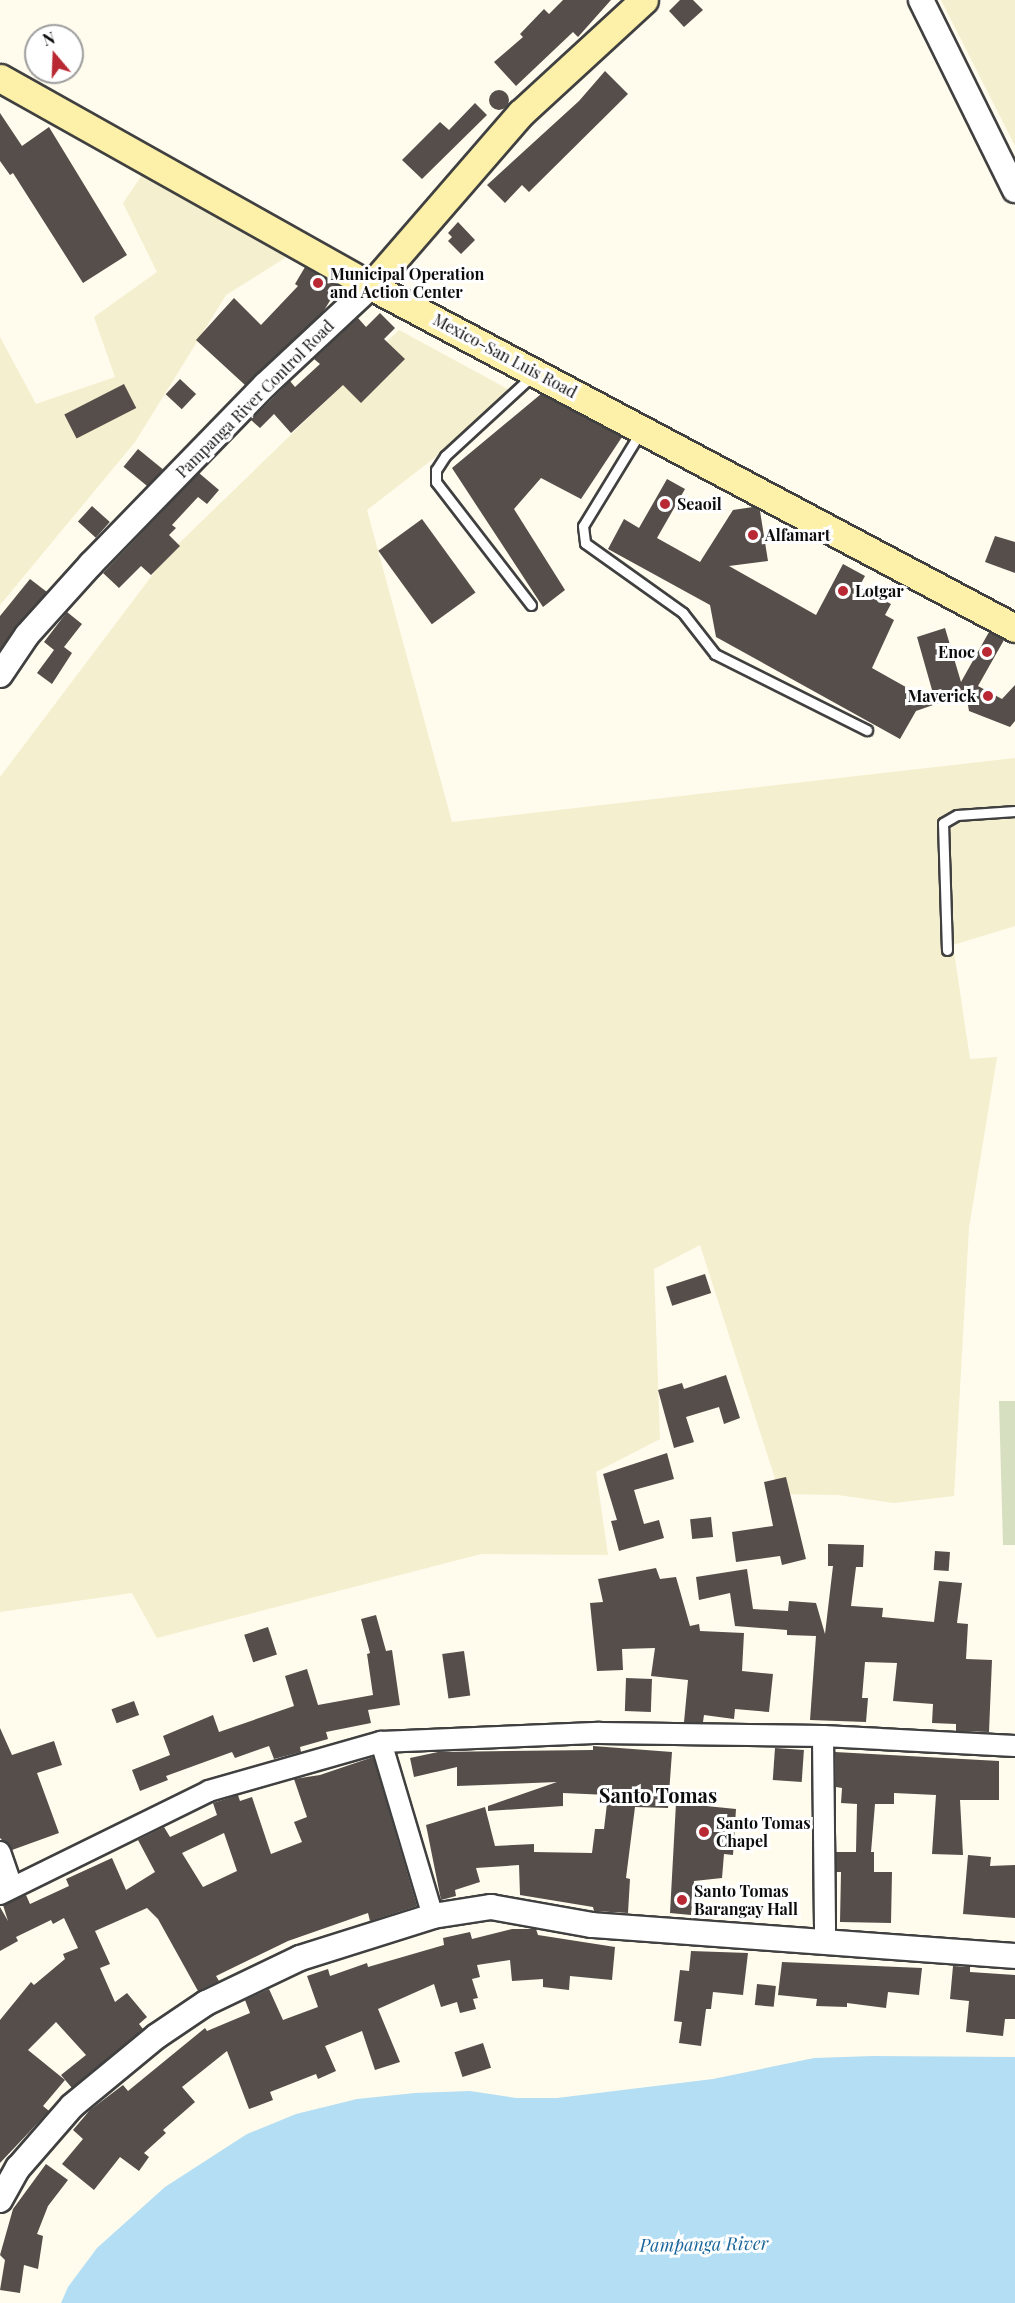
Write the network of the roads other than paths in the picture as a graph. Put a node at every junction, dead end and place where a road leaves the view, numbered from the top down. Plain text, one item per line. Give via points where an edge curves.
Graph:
1 (644, 0) edge
2 (921, 0) edge
3 (0, 78) edge
4 (1015, 190) edge
5 (371, 286) junction
6 (537, 372) junction
7 (643, 429) junction
8 (531, 605) dead end
9 (1015, 628) edge
10 (0, 675) edge
11 (867, 730) dead end
12 (1015, 811) edge
13 (947, 950) dead end
14 (823, 1736) junction
15 (381, 1742) junction
16 (1015, 1746) edge
17 (0, 1852) edge
18 (6, 1890) edge
19 (433, 1916) junction
20 (825, 1942) junction
21 (1015, 1956) edge
22 (1, 2196) edge

1 - 5 main road, Pampanga River Control Road via 521,113
2 - 4 street
3 - 5 main road, Mexico-San Luis Road
5 - 6 main road, Mexico-San Luis Road
5 - 10 street, Pampanga River Control Road via 265,385 91,564 27,635
6 - 7 main road, Mexico-San Luis Road
6 - 8 lane via 445,456 436,470 436,482
7 - 9 main road, Mexico-San Luis Road
7 - 11 lane via 583,526 585,543 683,613 715,654
12 - 13 lane via 957,815 943,823
14 - 15 street via 600,1733
14 - 16 street
14 - 20 street
15 - 18 street via 209,1791
15 - 19 street
17 - 18 street
19 - 20 street via 491,1907 592,1925
19 - 22 street via 300,1958 206,2003 157,2036 72,2106 32,2151
20 - 21 street

